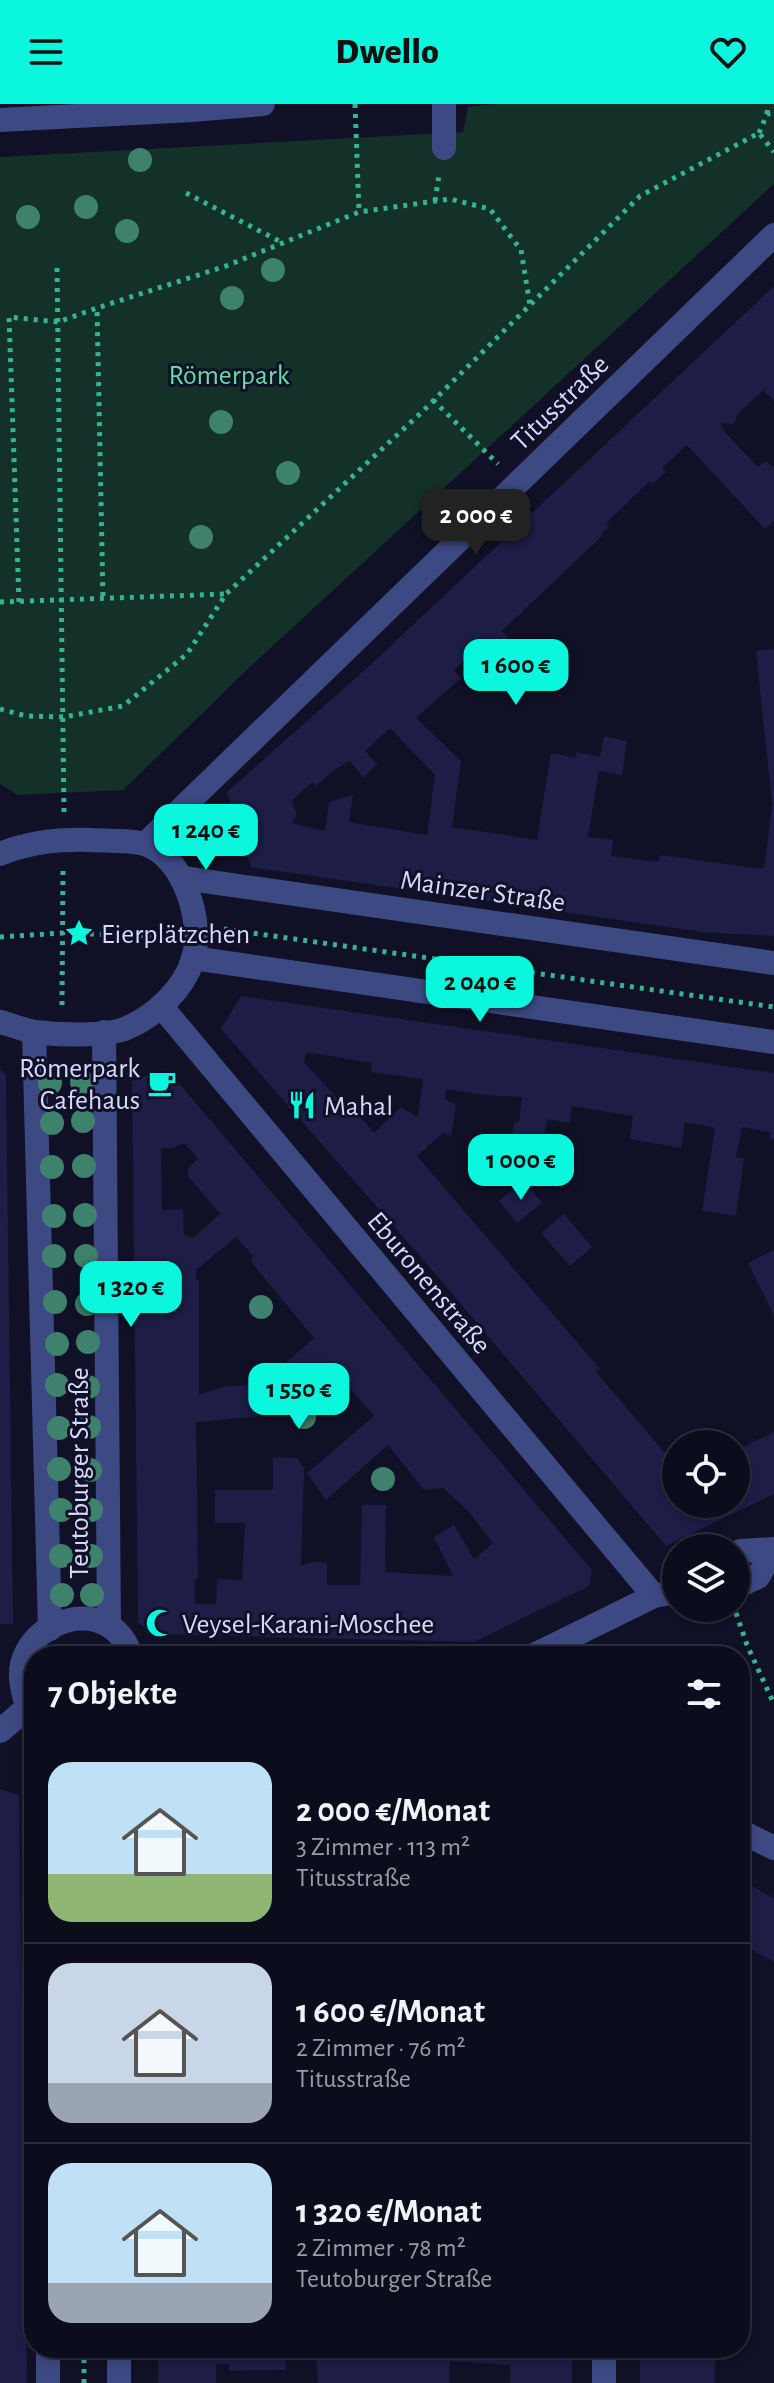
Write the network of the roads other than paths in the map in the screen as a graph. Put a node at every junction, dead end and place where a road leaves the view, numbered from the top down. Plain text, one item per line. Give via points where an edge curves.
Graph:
1 (263, 104) edge
2 (444, 104) edge
3 (154, 108) edge
4 (0, 120) edge
5 (444, 148) dead end
6 (774, 235) edge
7 (145, 844) junction
8 (0, 854) edge
9 (183, 878) junction
10 (193, 958) junction
11 (774, 963) edge
12 (161, 1006) junction
13 (0, 1022) edge
14 (34, 1032) junction
15 (104, 1032) junction
16 (774, 1042) edge
17 (750, 1550) edge
18 (750, 1581) edge
19 (662, 1590) edge
20 (662, 1595) edge
21 (109, 1626) junction
22 (50, 1629) junction
23 (27, 1646) edge
24 (128, 1646) edge
25 (553, 1646) edge
26 (12, 1657) edge
27 (21, 1701) edge
28 (0, 1731) edge
29 (750, 1836) edge
30 (774, 1848) edge
31 (48, 2358) edge
32 (119, 2358) edge
33 (604, 2358) edge
34 (48, 2383) edge
35 (119, 2383) edge
36 (604, 2383) edge

1 - 3 street
2 - 5 street
3 - 4 street
6 - 7 street, Titusstraße
7 - 8 street via 64,839
7 - 9 street via 165,856
9 - 10 street via 196,925
9 - 11 street, Mainzer Straße
10 - 12 street
10 - 16 street
12 - 15 street via 126,1028
12 - 19 street, Eburonenstraße
13 - 14 street
14 - 15 street
14 - 22 street, Teutoburger Straße
15 - 21 street, Teutoburger Straße
17 - 18 street via 774,1549 758,1577
20 - 25 street
21 - 22 street via 79,1618
21 - 24 street
22 - 23 street
26 - 27 street via 20,1676
27 - 28 street
29 - 30 street
31 - 34 street
32 - 35 street
33 - 36 street

